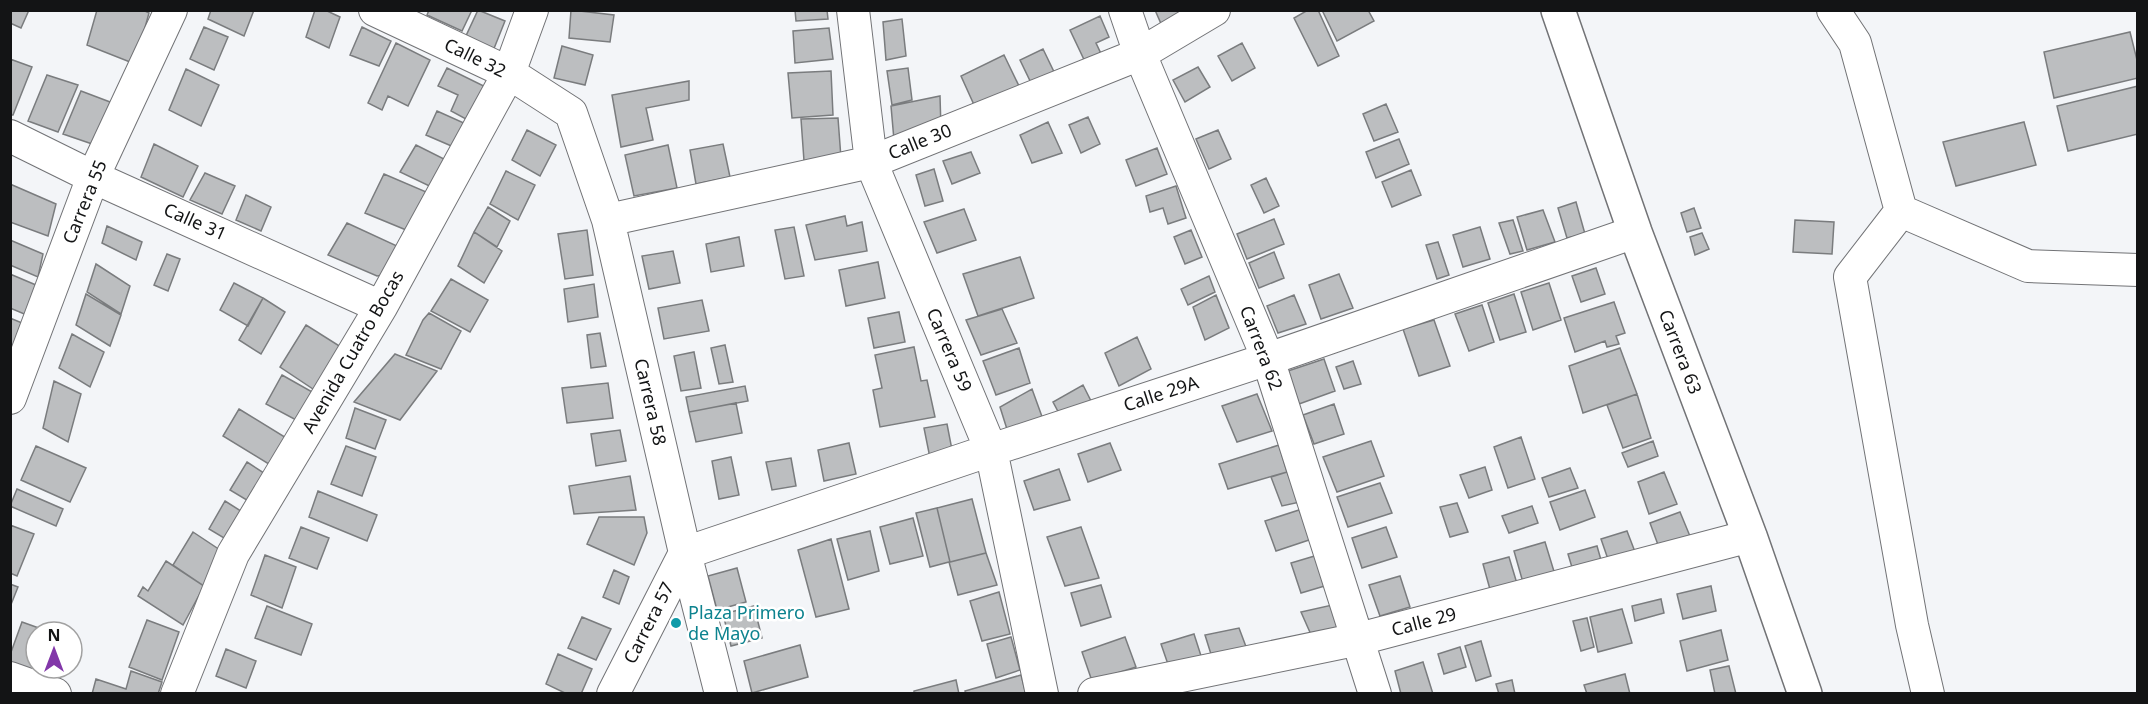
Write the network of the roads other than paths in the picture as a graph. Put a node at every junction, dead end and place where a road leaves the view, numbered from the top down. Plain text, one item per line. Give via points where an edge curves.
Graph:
1 (171, 10) edge
2 (375, 10) edge
3 (532, 10) edge
4 (853, 10) edge
5 (1125, 10) edge
6 (1214, 10) edge
7 (1558, 10) edge
8 (1833, 10) edge
9 (1140, 54) junction
10 (509, 74) junction
11 (571, 113) joint
12 (10, 136) edge
13 (871, 162) junction
14 (93, 177) junction
15 (1901, 211) junction
16 (608, 220) junction
17 (1635, 232) junction
18 (2138, 270) edge
19 (381, 307) junction
20 (1268, 359) junction
21 (10, 398) edge
22 (991, 450) junction
23 (1750, 536) junction
24 (686, 553) junction
25 (1359, 639) junction
26 (10, 678) edge
27 (55, 693) edge
28 (177, 693) edge
29 (613, 693) edge
30 (721, 693) edge
31 (1042, 693) edge
32 (1094, 693) edge
33 (1375, 693) edge
34 (1805, 693) edge
35 (1928, 693) edge

1 - 14 street, Carrera 55
2 - 10 street, Calle 32
3 - 10 street, Avenida Cuatro Bocas
4 - 13 street, Carrera 59
5 - 9 street, Carrera 62
6 - 9 street, Calle 30
7 - 17 main road, Carrera 63
8 - 15 street via 1855,43
9 - 13 street, Calle 30
9 - 20 street, Carrera 62
10 - 11 street, Calle 32
10 - 19 street, Avenida Cuatro Bocas
11 - 16 street, Carrera 58
12 - 14 street, Calle 31
13 - 16 street, Calle 30
13 - 22 street, Carrera 59
14 - 19 street, Calle 31
14 - 21 street, Carrera 55
15 - 18 street via 2028,266
15 - 35 street via 1850,277 1912,625
16 - 24 street, Carrera 58
17 - 20 street, Calle 29A
17 - 23 main road, Carrera 63
19 - 28 street, Avenida Cuatro Bocas via 233,554
20 - 22 street, Calle 29A
20 - 25 street, Carrera 62
22 - 24 street, Calle 29A
22 - 31 street, Carrera 59
23 - 25 street, Calle 29
23 - 34 main road, Carrera 63
24 - 29 street, Carrera 57
24 - 30 street, Carrera 58
25 - 32 street, Calle 29
25 - 33 street, Carrera 62
26 - 27 street

